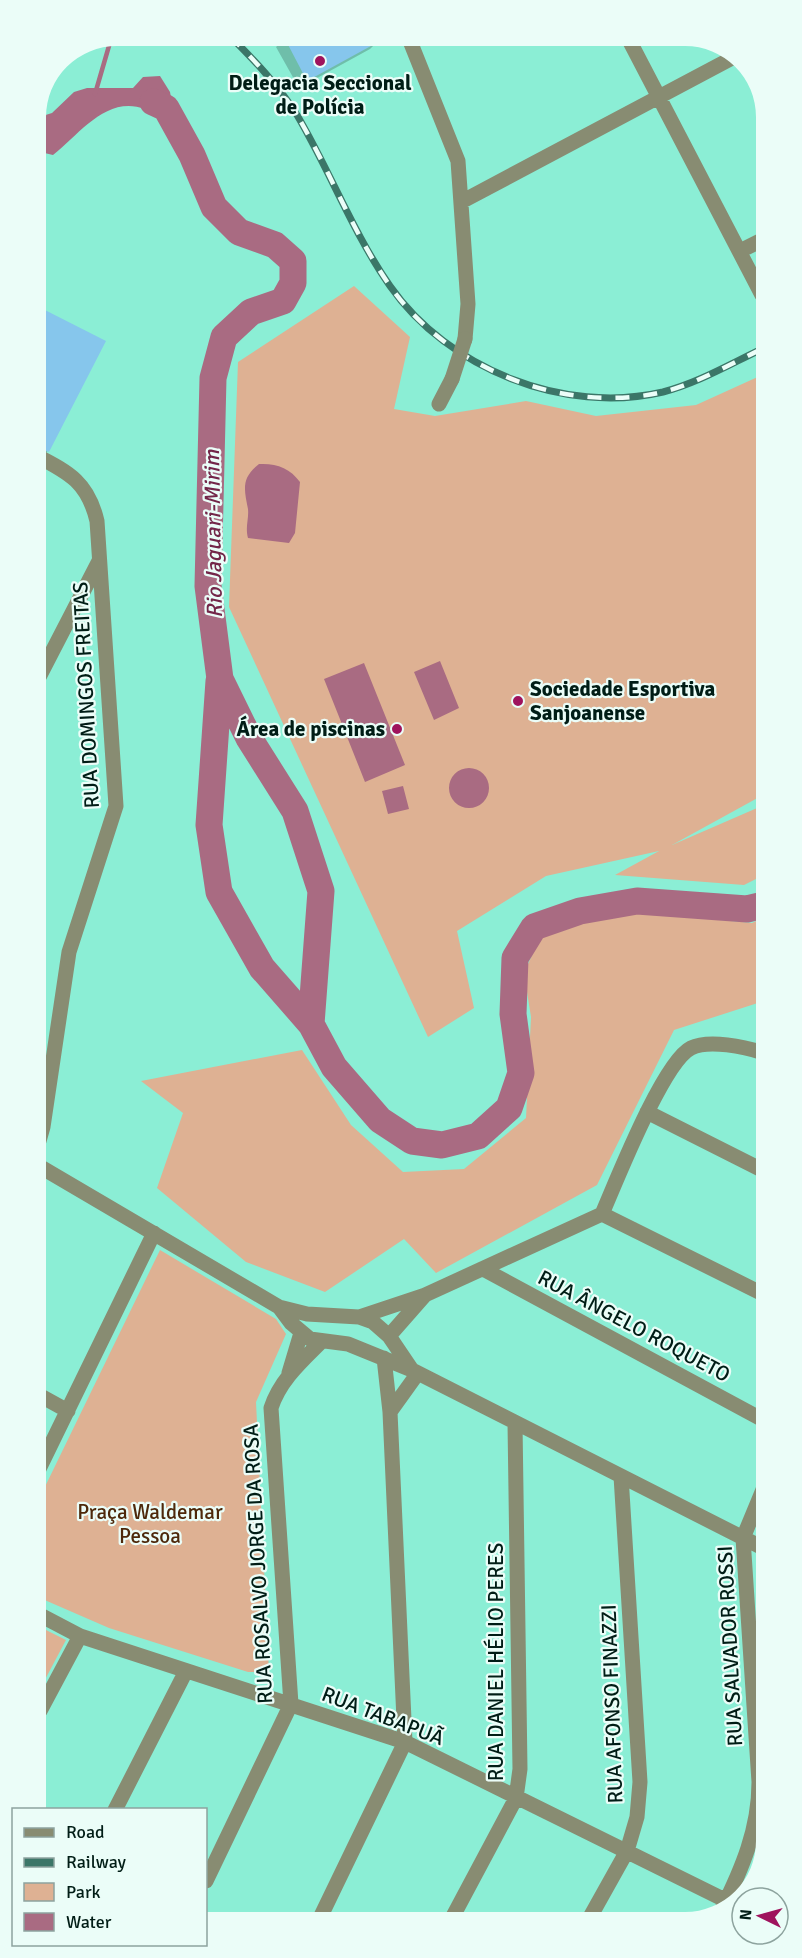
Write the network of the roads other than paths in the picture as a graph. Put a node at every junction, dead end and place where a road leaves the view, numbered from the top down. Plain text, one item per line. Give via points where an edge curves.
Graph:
1 (412, 47) edge
2 (633, 47) edge
3 (727, 60) edge
4 (658, 95) junction
5 (460, 202) junction
6 (756, 243) edge
7 (740, 251) junction
8 (756, 283) edge
9 (439, 404) dead end
10 (47, 461) edge
11 (99, 561) junction
12 (47, 664) edge
13 (756, 1052) edge
14 (46, 1104) edge
15 (647, 1113) junction
16 (756, 1167) edge
17 (46, 1170) edge
18 (602, 1214) junction
19 (154, 1233) junction
20 (483, 1269) junction
21 (756, 1291) edge
22 (425, 1295) junction
23 (279, 1307) junction
24 (359, 1317) junction
25 (301, 1333) junction
26 (389, 1336) junction
27 (322, 1341) junction
28 (384, 1358) junction
29 (415, 1371) junction
30 (289, 1374) junction
31 (46, 1399) edge
32 (68, 1411) junction
33 (390, 1412) junction
34 (756, 1416) edge
35 (515, 1423) junction
36 (46, 1455) edge
37 (621, 1476) junction
38 (756, 1507) edge
39 (743, 1538) junction
40 (756, 1544) edge
41 (46, 1618) edge
42 (80, 1636) junction
43 (186, 1671) junction
44 (46, 1700) edge
45 (291, 1704) junction
46 (756, 1736) edge
47 (405, 1742) junction
48 (516, 1798) junction
49 (116, 1808) edge
50 (756, 1826) edge
51 (627, 1851) junction
52 (207, 1879) edge
53 (730, 1895) edge
54 (720, 1902) edge
55 (323, 1911) edge
56 (455, 1912) edge
57 (593, 1912) edge

1 - 5 street via 458,161
2 - 4 street
3 - 4 street
4 - 5 street
4 - 7 street
5 - 9 street, bridge via 468,304 465,339
6 - 7 street
7 - 8 street
10 - 11 street, RUA DOMINGOS FREITAS via 69,472 86,492 97,521
11 - 12 street
11 - 14 street, RUA DOMINGOS FREITAS via 116,806 69,952
13 - 15 street via 708,1044 691,1048 679,1058
15 - 16 street
15 - 18 street
17 - 19 street
18 - 20 street
18 - 21 street
19 - 23 street
19 - 32 street
20 - 22 street
20 - 34 street, RUA ÂNGELO ROQUETO
22 - 24 street
22 - 26 street
23 - 24 street via 307,1314
23 - 25 street
24 - 26 street via 381,1327
25 - 27 street
25 - 30 street, RUA ROSALVO JORGE DA ROSA
26 - 29 street
27 - 28 street via 348,1344
27 - 30 street, RUA ROSALVO JORGE DA ROSA
28 - 29 street
28 - 33 street
29 - 33 street
29 - 35 street
30 - 45 street, RUA ROSALVO JORGE DA ROSA via 275,1394 270,1421
31 - 32 street
32 - 36 street
33 - 47 street
35 - 37 street
35 - 48 street, RUA DANIEL HÉLIO PERES via 520,1769
37 - 39 street
37 - 51 street, RUA AFONSO FINAZZI via 640,1782 637,1817
38 - 39 street, RUA SALVADOR ROSSI
39 - 40 street
39 - 46 street, RUA SALVADOR ROSSI
41 - 42 street, RUA TABAPUÃ
42 - 43 street, RUA TABAPUÃ
42 - 44 street
43 - 45 street, RUA TABAPUÃ
43 - 49 street
45 - 47 street, RUA TABAPUÃ
45 - 52 street, RUA ROSALVO JORGE DA ROSA
47 - 48 street, RUA TABAPUÃ
47 - 55 street
48 - 51 street, RUA TABAPUÃ
48 - 56 street, RUA DANIEL HÉLIO PERES
50 - 53 street, RUA SALVADOR ROSSI
51 - 54 street, RUA TABAPUÃ
51 - 57 street, RUA AFONSO FINAZZI

